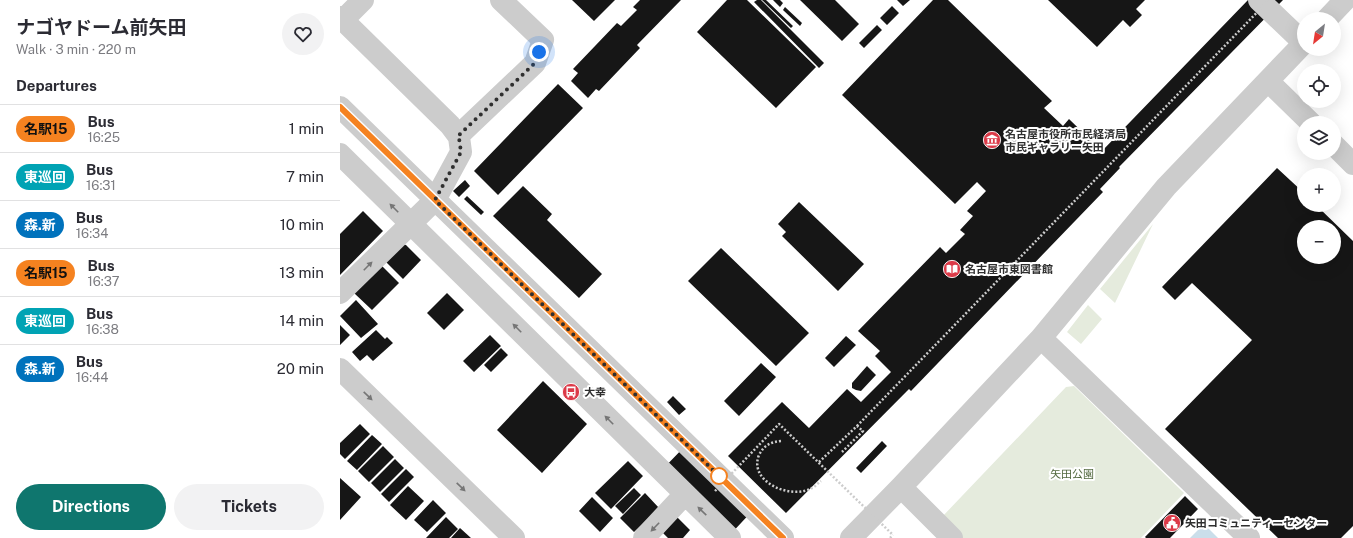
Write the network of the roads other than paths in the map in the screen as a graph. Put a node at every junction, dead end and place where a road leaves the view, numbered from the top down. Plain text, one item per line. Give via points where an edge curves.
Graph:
1 (363, 0) edge
2 (502, 0) edge
3 (1259, 0) edge
4 (1344, 0) edge
5 (1333, 12) edge
6 (342, 18) edge
7 (1297, 36) edge
8 (1297, 50) edge
9 (1268, 81) junction
10 (340, 107) edge
11 (1305, 116) edge
12 (458, 136) junction
13 (1341, 152) edge
14 (340, 154) edge
15 (1353, 164) edge
16 (435, 200) junction
17 (410, 224) junction
18 (340, 293) edge
19 (1041, 338) junction
20 (340, 369) edge
21 (900, 487) junction
22 (685, 494) junction
23 (514, 538) edge
24 (644, 538) edge
25 (730, 538) edge
26 (783, 538) edge
27 (851, 538) edge
28 (952, 538) edge
29 (1249, 538) edge

1 - 6 street
2 - 12 street via 543,40 535,63
3 - 7 street
4 - 5 street
6 - 12 street via 450,125
8 - 9 street
9 - 11 street
9 - 19 street via 1166,187
10 - 16 street
12 - 16 street via 461,152
13 - 15 street
17 -> 14 street
16 - 17 street
16 - 26 street
18 -> 17 street
22 -> 17 street
19 - 21 street
19 - 29 street
20 -> 23 street
21 - 27 street
21 - 28 street
22 -> 24 street
25 -> 22 street

